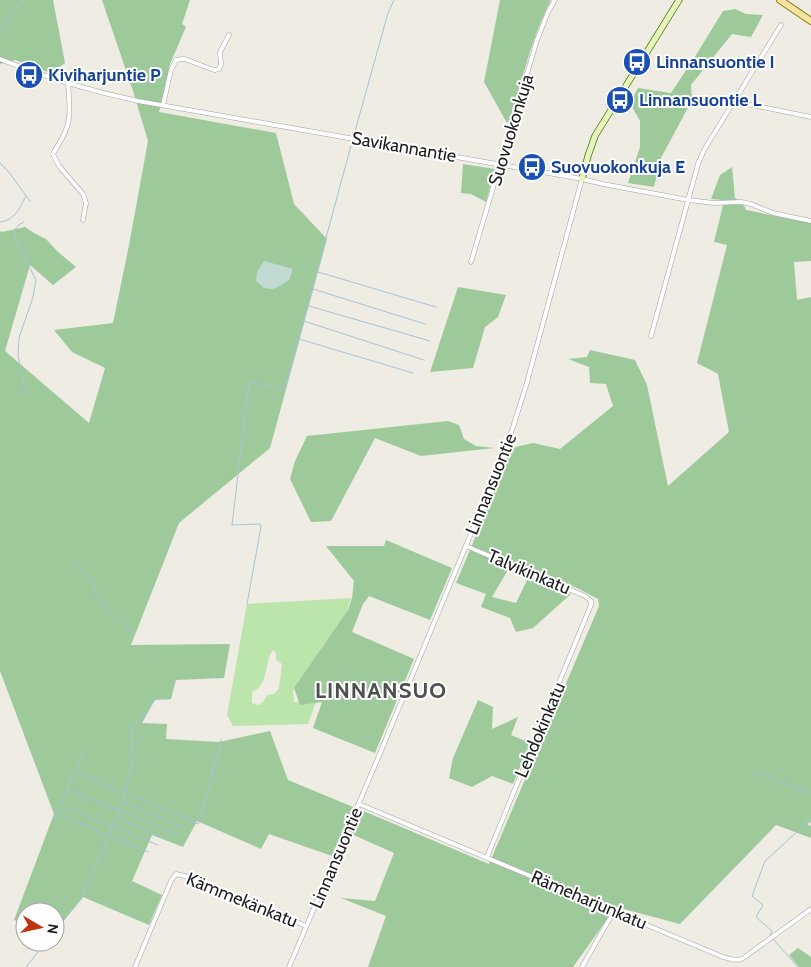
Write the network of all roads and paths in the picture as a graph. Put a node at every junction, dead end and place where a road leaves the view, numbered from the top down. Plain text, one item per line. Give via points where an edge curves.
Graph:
1 (555, 0) edge
2 (679, 0) edge
3 (780, 0) edge
4 (811, 21) edge
5 (782, 25) dead end
6 (229, 35) dead end
7 (0, 59) edge
8 (68, 83) junction
9 (734, 99) junction
10 (164, 105) junction
11 (811, 117) edge
12 (501, 164) junction
13 (582, 179) junction
14 (688, 200) junction
15 (83, 220) dead end
16 (811, 221) edge
17 (471, 262) dead end
18 (651, 336) dead end
19 (466, 546) junction
20 (591, 601) joint
21 (359, 804) junction
22 (487, 858) junction
23 (811, 909) edge
24 (614, 911) junction
25 (306, 926) junction
26 (135, 967) edge
27 (289, 967) edge
28 (582, 967) edge

1 - 12 street, Suovuokonkuja via 537,40
2 - 13 street, Linnansuontie via 595,136
3 - 4 main road
5 - 9 street
6 - 10 street via 220,52 218,69 182,58 176,60
7 - 8 street, Savikannantie
8 - 10 street, Savikannantie
8 - 15 street via 67,128 53,154 85,198
9 - 11 street
9 - 14 street via 704,150
10 - 12 street, Savikannantie
12 - 13 street, Savikannantie
12 - 17 street, Suovuokonkuja
13 - 14 street, Savikannantie
13 - 19 street, Linnansuontie via 517,416
14 - 16 street, Savikannantie via 741,202
14 - 18 street
19 - 20 street, Talvikinkatu
19 - 21 street, Linnansuontie
20 - 22 street, Lehdokinkatu
21 - 22 street, Rämeharjunkatu
21 - 25 street, Linnansuontie
22 - 24 street, Rämeharjunkatu
23 - 24 street, Rämeharjunkatu via 738,963
24 - 28 street
25 - 26 street, Kämmekänkatu via 176,874
25 - 27 street, Linnansuontie

